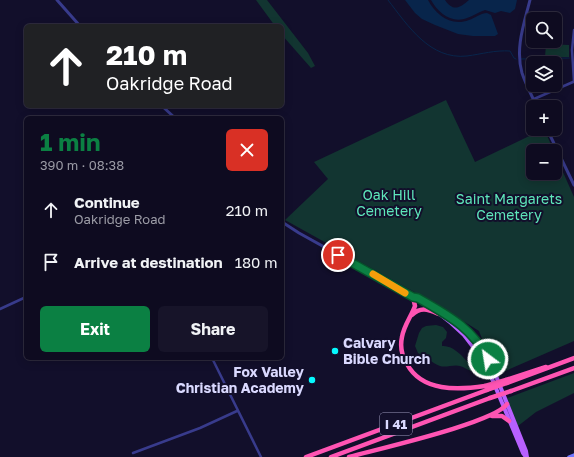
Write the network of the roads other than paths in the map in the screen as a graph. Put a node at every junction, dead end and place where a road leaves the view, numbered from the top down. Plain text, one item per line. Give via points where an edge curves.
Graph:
1 (57, 0) edge
2 (530, 0) edge
3 (78, 24) edge
4 (574, 30) edge
5 (574, 82) edge
6 (534, 99) joint
7 (164, 108) edge
8 (173, 116) edge
9 (550, 136) edge
10 (574, 185) edge
11 (284, 223) edge
12 (413, 297) junction
13 (24, 298) edge
14 (0, 309) edge
15 (439, 314) junction
16 (404, 329) junction
17 (574, 358) edge
18 (213, 360) edge
19 (574, 368) edge
20 (486, 388) junction
21 (505, 406) junction
22 (237, 411) junction
23 (509, 421) junction
24 (458, 427) junction
25 (134, 453) dead end
26 (574, 455) edge
27 (261, 457) edge
28 (306, 457) edge
29 (331, 457) edge
30 (349, 457) edge
31 (526, 457) edge
32 (570, 457) edge

1 - 3 street
2 - 6 street via 520,41 519,57 522,72
4 - 5 street
5 - 6 street
7 - 8 street
9 - 10 street
11 - 12 street
12 - 15 main road
12 - 16 highway via 415,306
12 - 21 main road via 450,316 476,340 488,359
13 - 14 street
15 - 16 highway via 426,309 419,310 413,314
15 - 21 main road via 464,335 480,356
16 - 20 highway via 401,343 403,356 410,370 420,379 446,388
17 - 20 highway, I 41, bridge
18 - 22 street
19 - 29 highway, I 41, bridge
20 - 28 highway, I 41
21 - 23 main road
21 - 24 highway
21 - 31 main road via 526,451
22 - 25 street
22 - 27 street
23 - 24 highway via 495,415
23 - 31 main road
24 - 30 highway
26 - 32 main road

